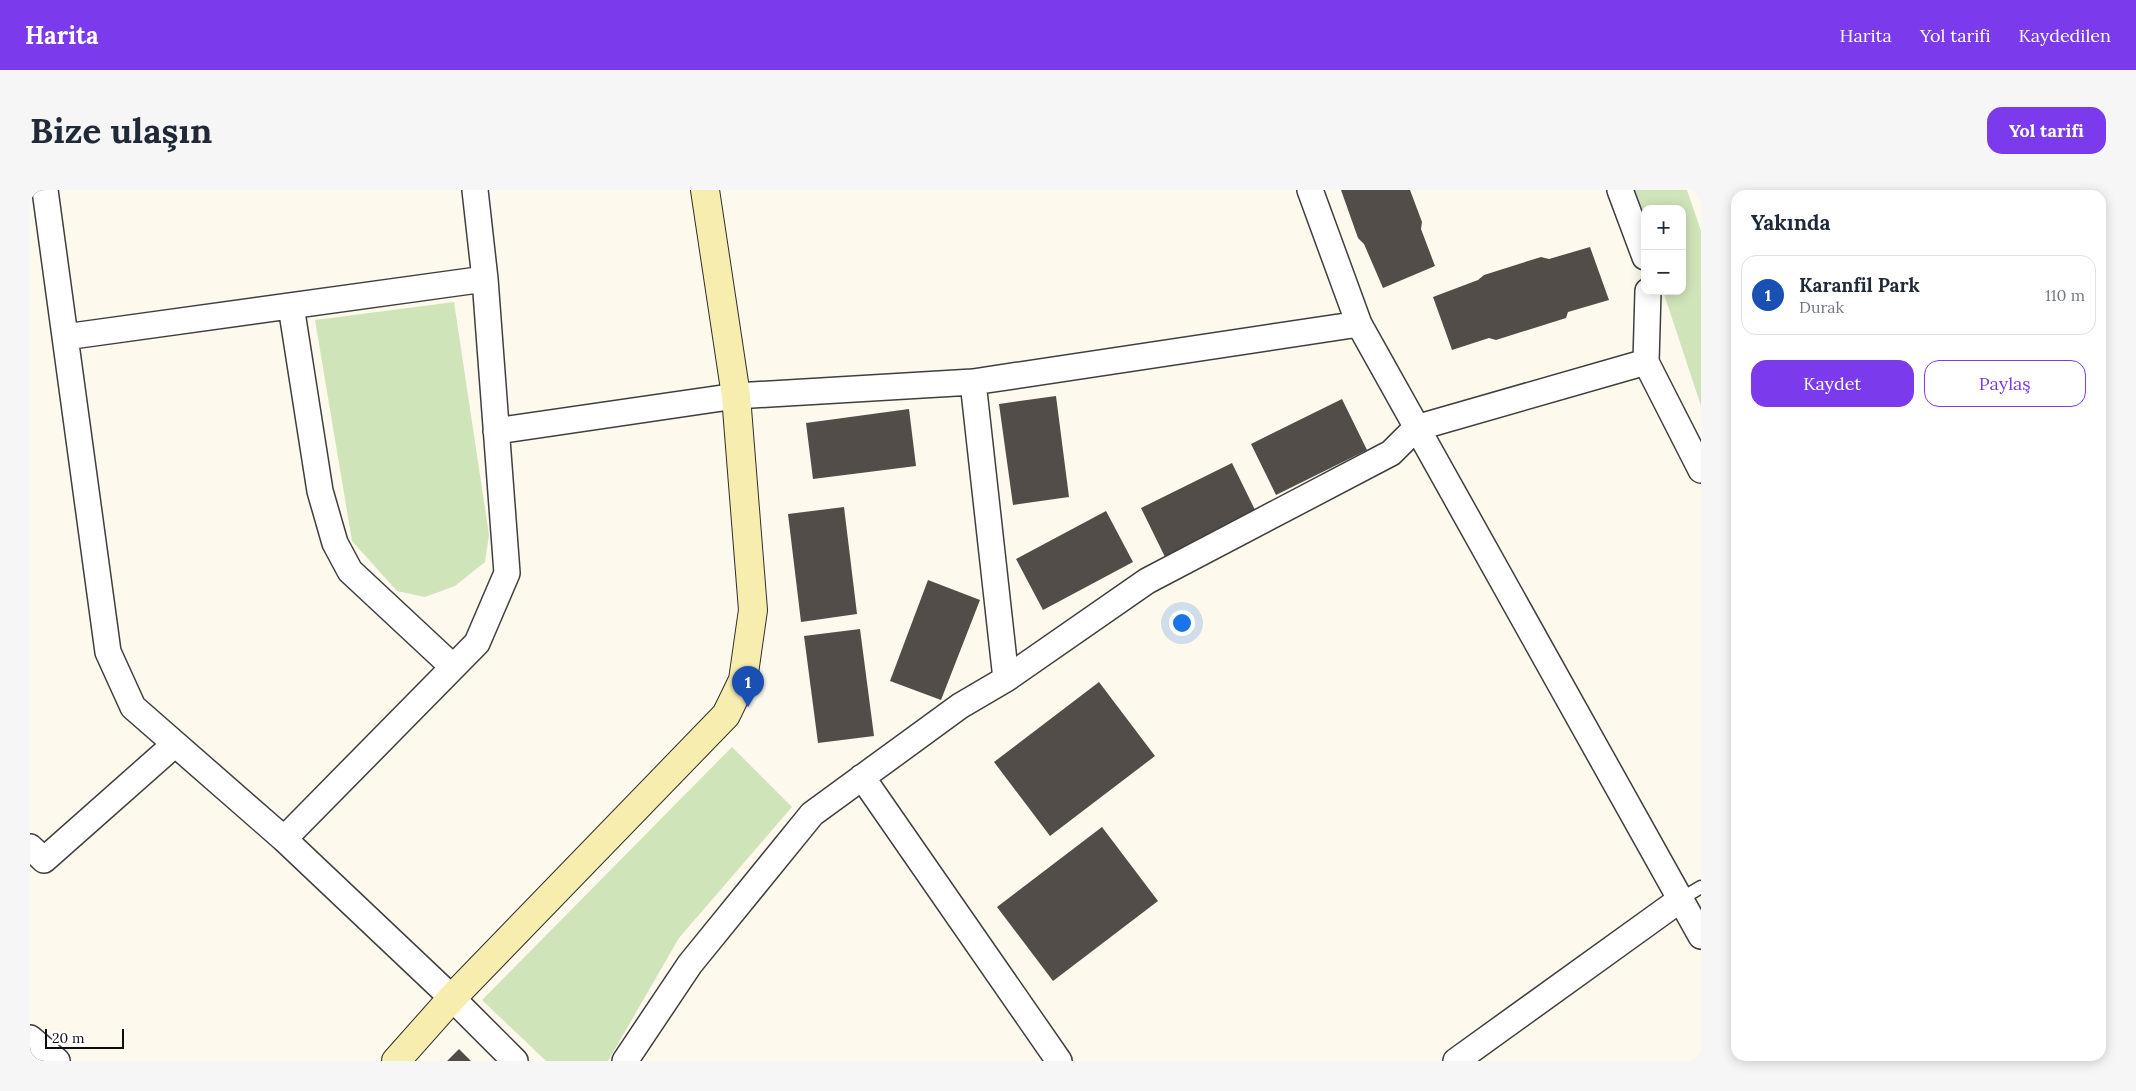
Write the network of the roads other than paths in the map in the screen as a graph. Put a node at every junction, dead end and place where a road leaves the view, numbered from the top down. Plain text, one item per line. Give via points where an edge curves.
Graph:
1 (45, 190) edge
2 (475, 190) edge
3 (705, 190) edge
4 (1310, 190) edge
5 (1620, 190) edge
6 (1642, 250) edge
7 (485, 279) junction
8 (1648, 295) edge
9 (291, 306) junction
10 (1359, 324) junction
11 (65, 337) junction
12 (1646, 362) junction
13 (973, 382) junction
14 (736, 396) junction
15 (1416, 428) junction
16 (496, 431) junction
17 (1701, 470) edge
18 (453, 667) junction
19 (1006, 679) junction
20 (175, 744) junction
21 (862, 777) junction
22 (284, 839) junction
23 (30, 847) edge
24 (1691, 893) edge
25 (1701, 936) edge
26 (452, 998) junction
27 (30, 1038) edge
28 (57, 1061) edge
29 (396, 1061) edge
30 (516, 1061) edge
31 (625, 1061) edge
32 (1059, 1061) edge
33 (1456, 1061) edge

1 - 11 street
2 - 7 street
3 - 14 street
4 - 10 street
5 - 6 street
7 - 9 street
7 - 16 street
8 - 12 street
9 - 11 street
9 - 18 street via 320,491 335,542 350,571
10 - 13 street
10 - 15 street
11 - 20 street via 108,652 133,707
12 - 15 street
12 - 17 street
13 - 14 street
13 - 19 street
14 - 16 street
14 - 26 street via 754,610 743,680 726,716
15 - 19 street via 1392,453 1147,581
15 - 24 street
16 - 18 street via 507,573 477,643
18 - 22 street
19 - 21 street via 960,706
20 - 22 street
20 - 23 street via 44,860
21 - 31 street via 812,814 690,964
21 - 32 street
22 - 26 street
24 - 25 street
24 - 33 street
26 - 29 street
26 - 30 street
27 - 28 street

